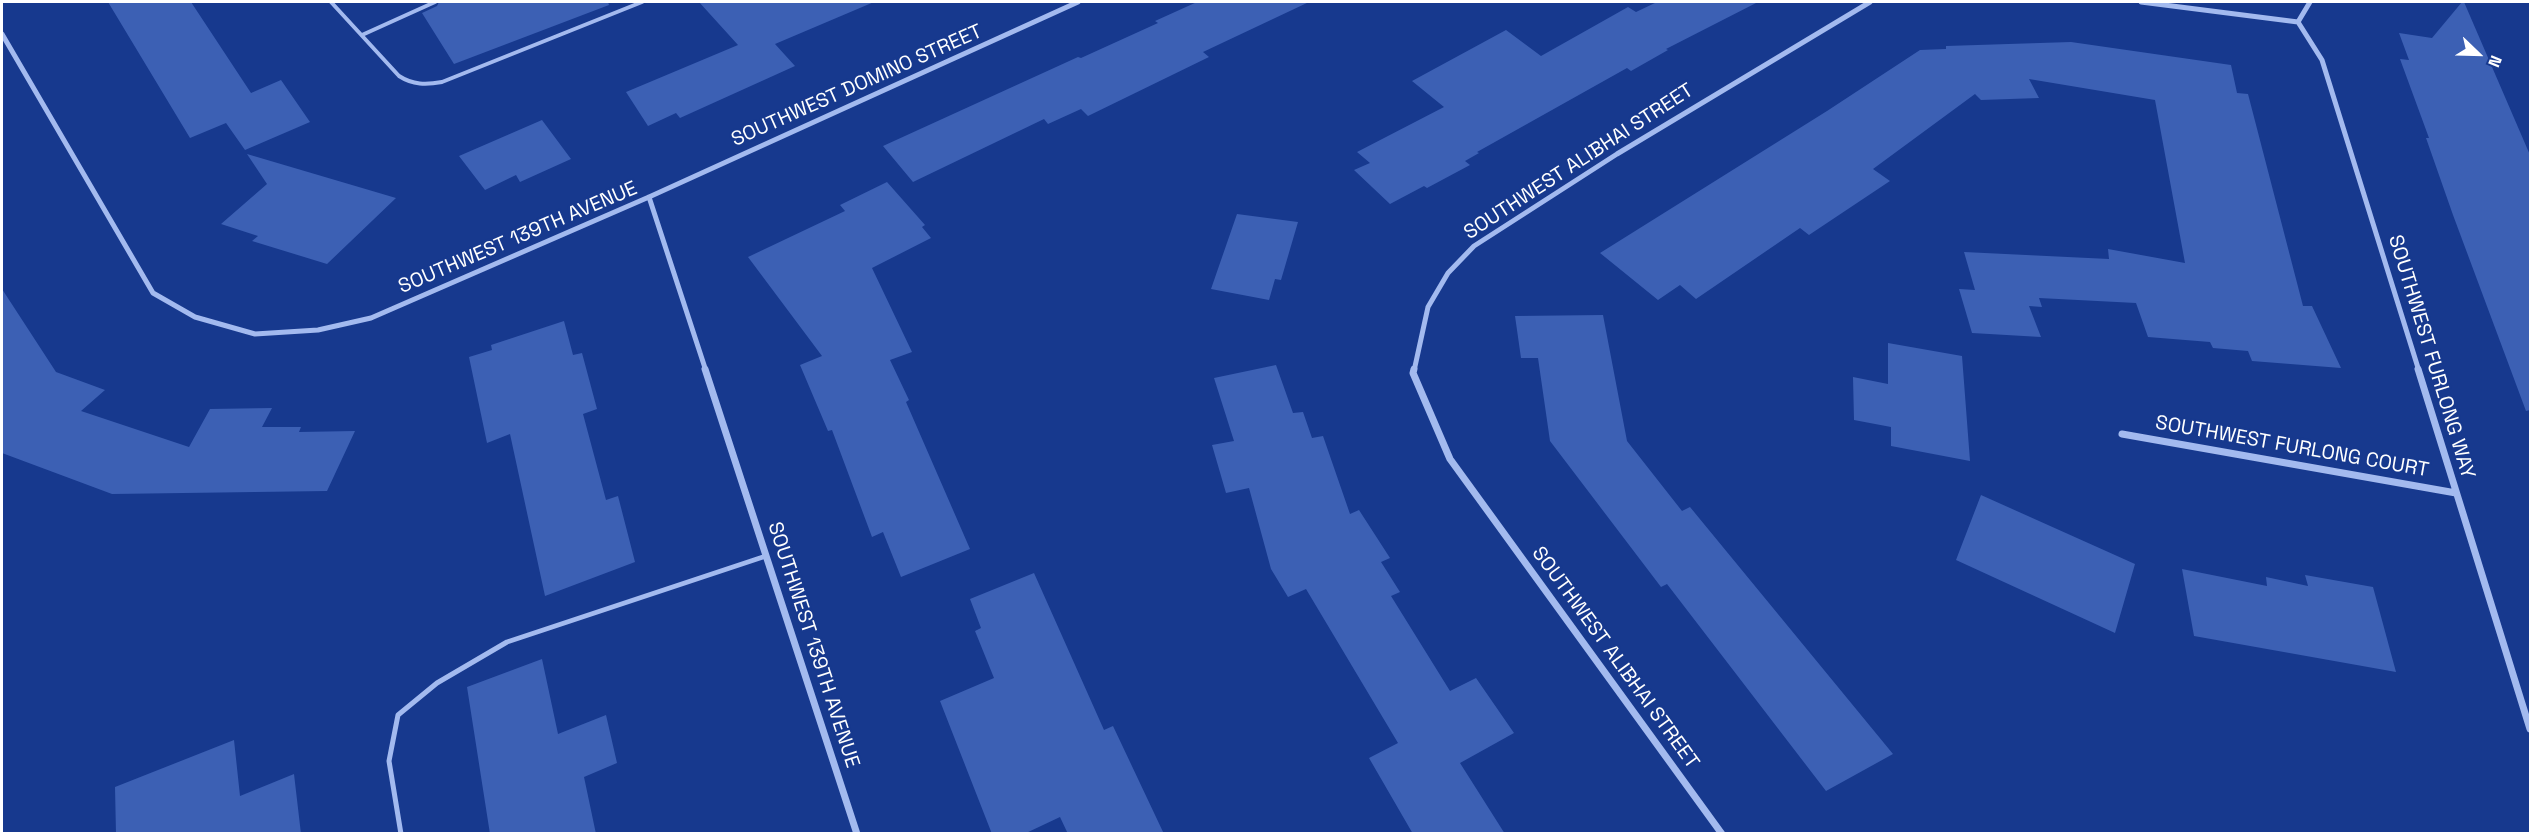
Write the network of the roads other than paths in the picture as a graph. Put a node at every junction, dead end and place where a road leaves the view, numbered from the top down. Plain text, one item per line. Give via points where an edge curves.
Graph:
1 (331, 2) edge
2 (435, 2) edge
3 (642, 2) edge
4 (1078, 2) edge
5 (1869, 2) edge
6 (2141, 2) edge
7 (2310, 2) edge
8 (2298, 22) junction
9 (2, 34) edge
10 (362, 35) junction
11 (649, 197) junction
12 (2122, 434) dead end
13 (2456, 492) junction
14 (766, 556) junction
15 (2530, 729) edge
16 (401, 834) edge
17 (857, 834) edge
18 (1722, 834) edge

1 - 10 lane
2 - 10 lane
3 - 10 lane via 442,82 420,86 399,76
4 - 11 street, SOUTHWEST DOMINO STREET
5 - 18 street, SOUTHWEST ALIBHAI STREET via 1617,154 1474,246 1448,273 1428,307 1413,373 1450,459
6 - 8 street
7 - 8 street
8 - 13 street, SOUTHWEST FURLONG WAY via 2322,60
9 - 11 street, SOUTHWEST 139TH AVENUE via 153,294 195,317 255,334 318,330 371,318
11 - 14 street, SOUTHWEST 139TH AVENUE
12 - 13 street, SOUTHWEST FURLONG COURT
13 - 15 street, SOUTHWEST FURLONG WAY
14 - 16 lane via 507,642 437,683 398,715 389,761
14 - 17 street, SOUTHWEST 139TH AVENUE

